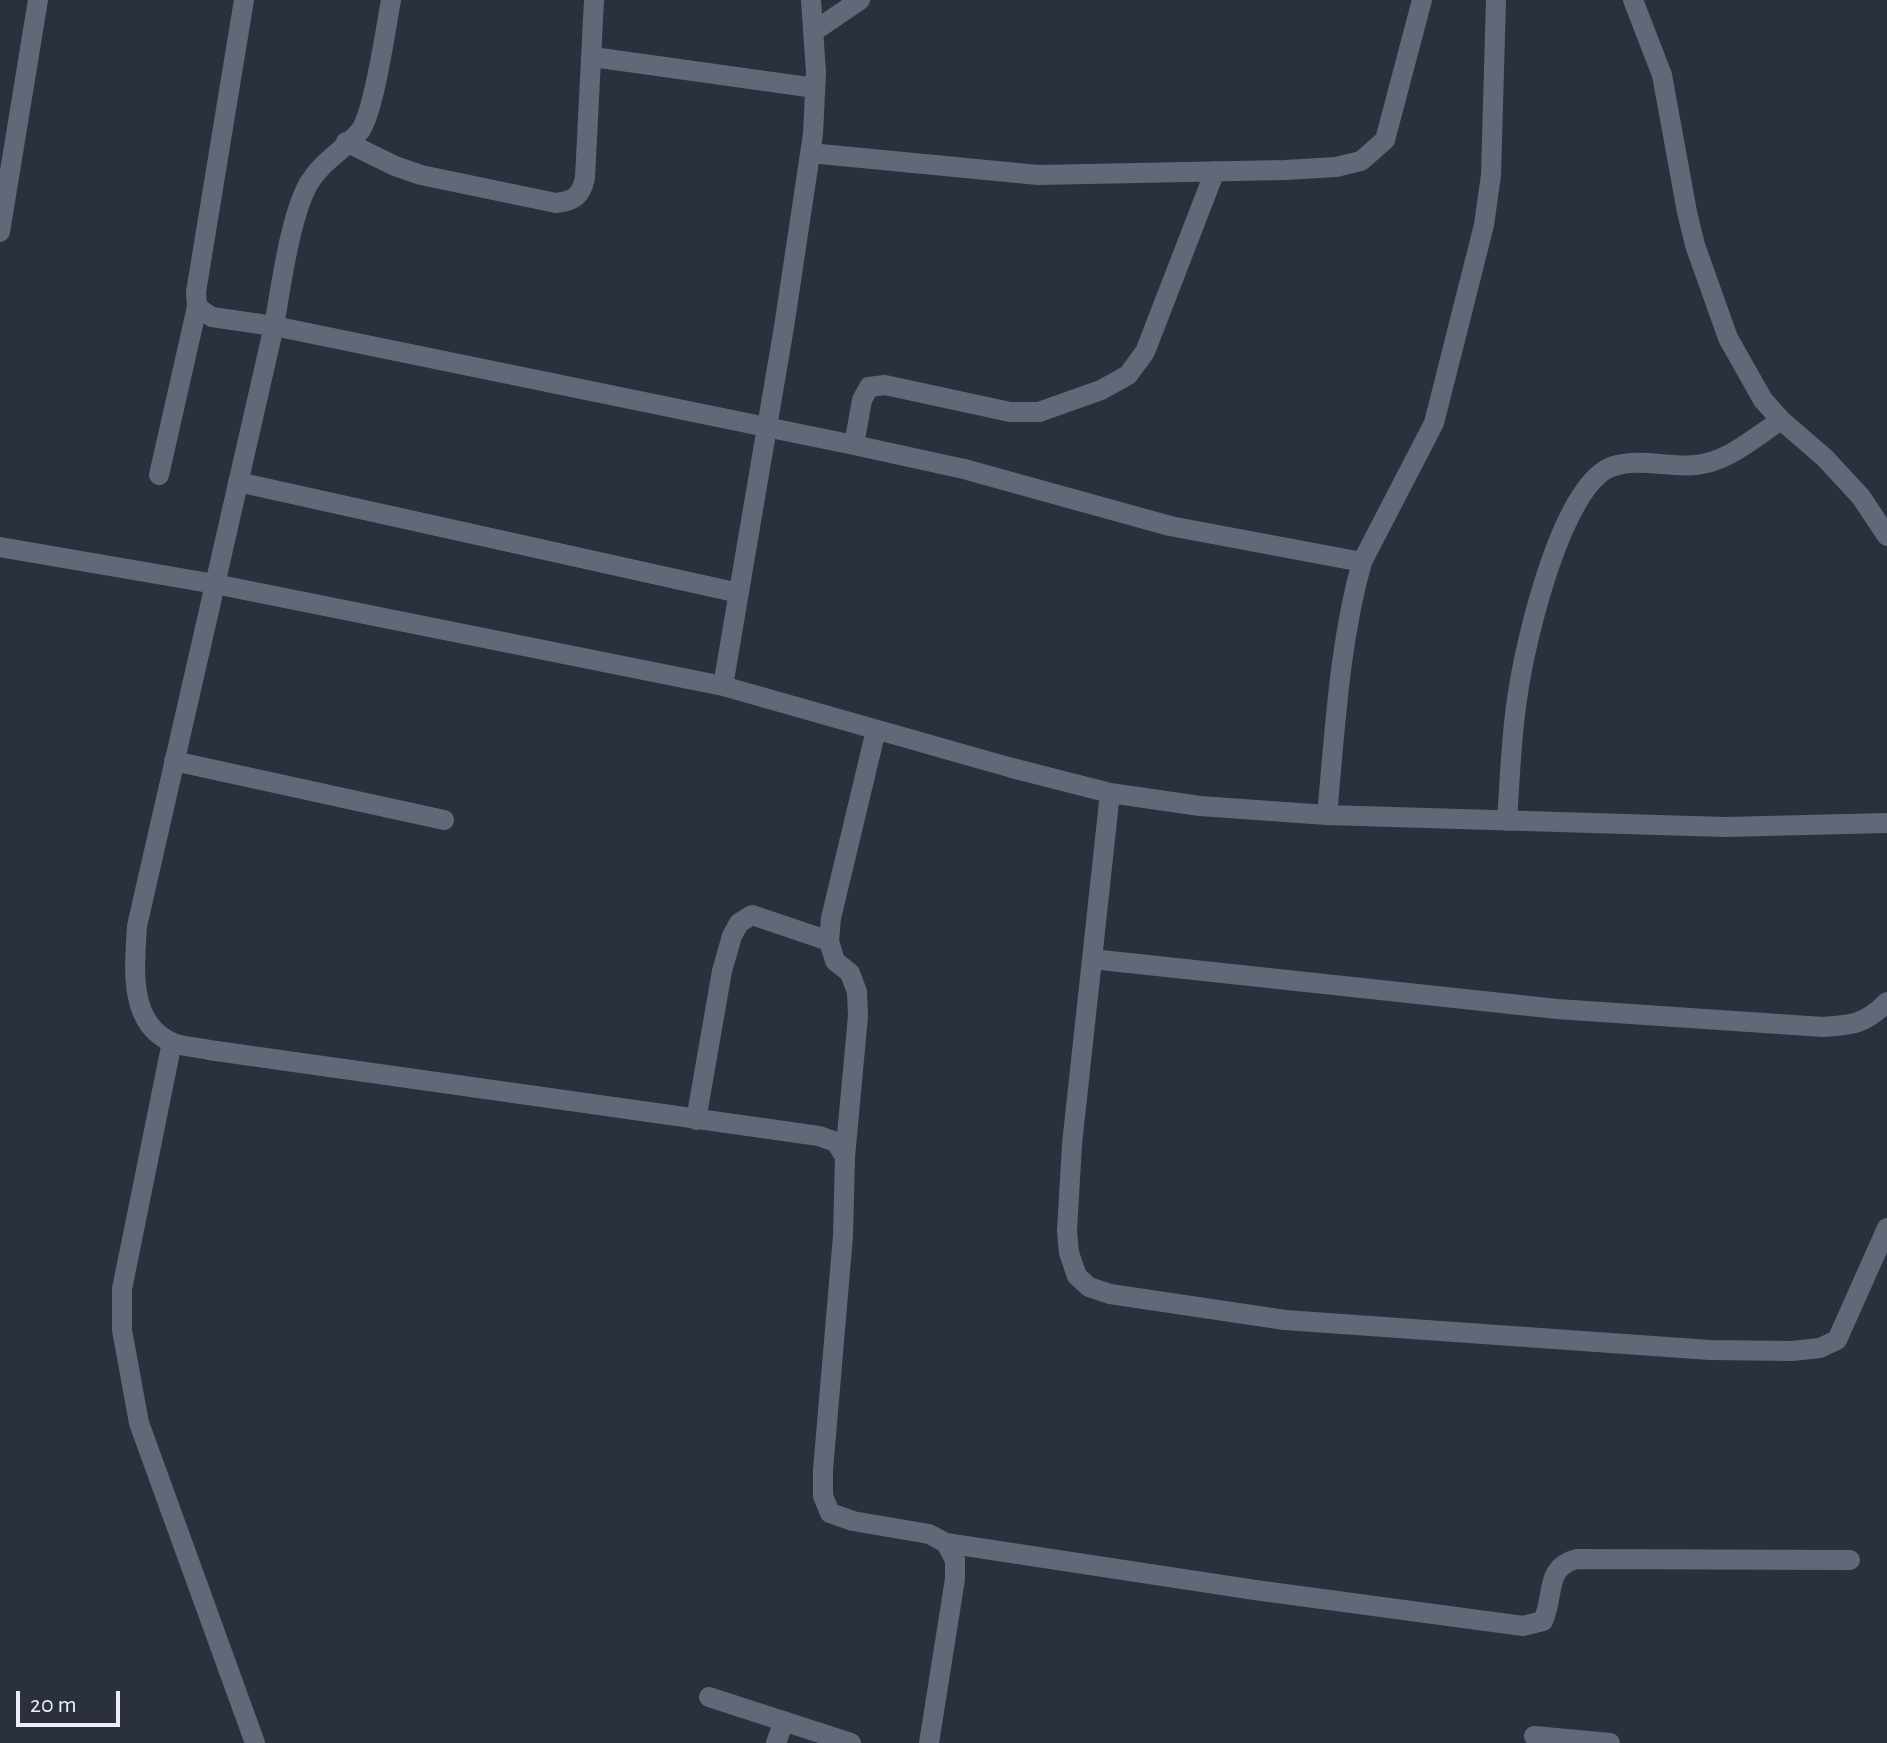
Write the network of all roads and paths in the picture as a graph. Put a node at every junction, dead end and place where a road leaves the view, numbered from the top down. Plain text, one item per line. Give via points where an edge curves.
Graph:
1 (38, 0) edge
2 (244, 0) edge
3 (391, 0) edge
4 (594, 0) edge
5 (811, 0) edge
6 (860, 0) edge
7 (1422, 0) edge
8 (1496, 0) edge
9 (1633, 0) edge
10 (813, 32) junction
11 (593, 57) junction
12 (815, 88) junction
13 (346, 142) junction
14 (810, 153) junction
15 (1215, 171) junction
16 (0, 232) edge
17 (197, 307) junction
18 (274, 326) junction
19 (1781, 420) junction
20 (767, 426) junction
21 (854, 445) junction
22 (159, 475) dead end
23 (238, 482) junction
24 (1887, 536) edge
25 (0, 547) edge
26 (1362, 562) junction
27 (215, 584) junction
28 (739, 593) junction
29 (723, 686) junction
30 (876, 730) junction
31 (174, 761) junction
32 (1110, 793) junction
33 (1327, 815) junction
34 (444, 820) dead end
35 (1507, 821) junction
36 (1887, 823) edge
37 (829, 941) junction
38 (1092, 959) junction
39 (1887, 1002) edge
40 (172, 1042) junction
41 (696, 1120) junction
42 (845, 1157) junction
43 (1887, 1228) edge
44 (946, 1543) junction
45 (1850, 1560) dead end
46 (709, 1697) dead end
47 (784, 1721) junction
48 (1534, 1736) dead end
49 (255, 1743) edge
50 (776, 1743) edge
51 (851, 1743) edge
52 (929, 1743) edge
53 (1610, 1743) edge

1 - 16 street
2 - 17 street via 201,251
3 - 13 street via 369,108 361,130
4 - 11 street
5 - 10 street
6 - 10 street
7 - 15 street via 1385,140 1374,152 1336,167
8 - 26 street via 1491,175 1484,225 1434,423
9 - 19 street via 1662,75 1695,245 1728,338 1763,400
10 - 12 street
11 - 12 street
11 - 13 street via 585,178 582,192 571,201 556,203 421,175
12 - 14 street
13 - 18 street via 308,184 293,227
14 - 15 street via 1038,175
14 - 20 street
15 - 21 street via 1145,352 1128,375 1039,412 1010,412 885,385 869,387
17 - 18 street via 212,317
17 - 22 street
18 - 20 street
18 - 23 street
19 - 24 street via 1861,497
19 - 35 street via 1723,459 1609,468 1570,513 1539,595 1518,693
20 - 21 street
20 - 28 street
21 - 26 street via 964,469 1170,526
23 - 27 street
23 - 28 street
25 - 27 street
26 - 33 street via 1345,641
27 - 29 street
27 - 31 street
28 - 29 street
29 - 30 street
30 - 32 street
30 - 37 street
31 - 34 street
31 - 40 street via 137,926 135,974 140,1008 153,1031
32 - 33 street
32 - 38 street
33 - 35 street
35 - 36 street via 1725,827
37 - 41 street via 752,915 739,923 722,971
37 - 42 street via 835,961 850,973 857,992
38 - 39 street via 1557,1009 1823,1027 1857,1024
38 - 43 street via 1067,1231 1077,1276 1089,1287 1285,1320 1710,1350 1792,1351 1837,1340
40 - 41 street
40 - 49 street via 122,1289 122,1330 139,1423
41 - 42 street via 819,1136 836,1142
42 - 44 street via 823,1496 830,1513 929,1534
44 - 45 street via 1523,1626 1543,1621 1556,1569 1566,1561
44 - 52 street via 955,1560 955,1579
46 - 47 street
47 - 50 street
47 - 51 street
48 - 53 street

